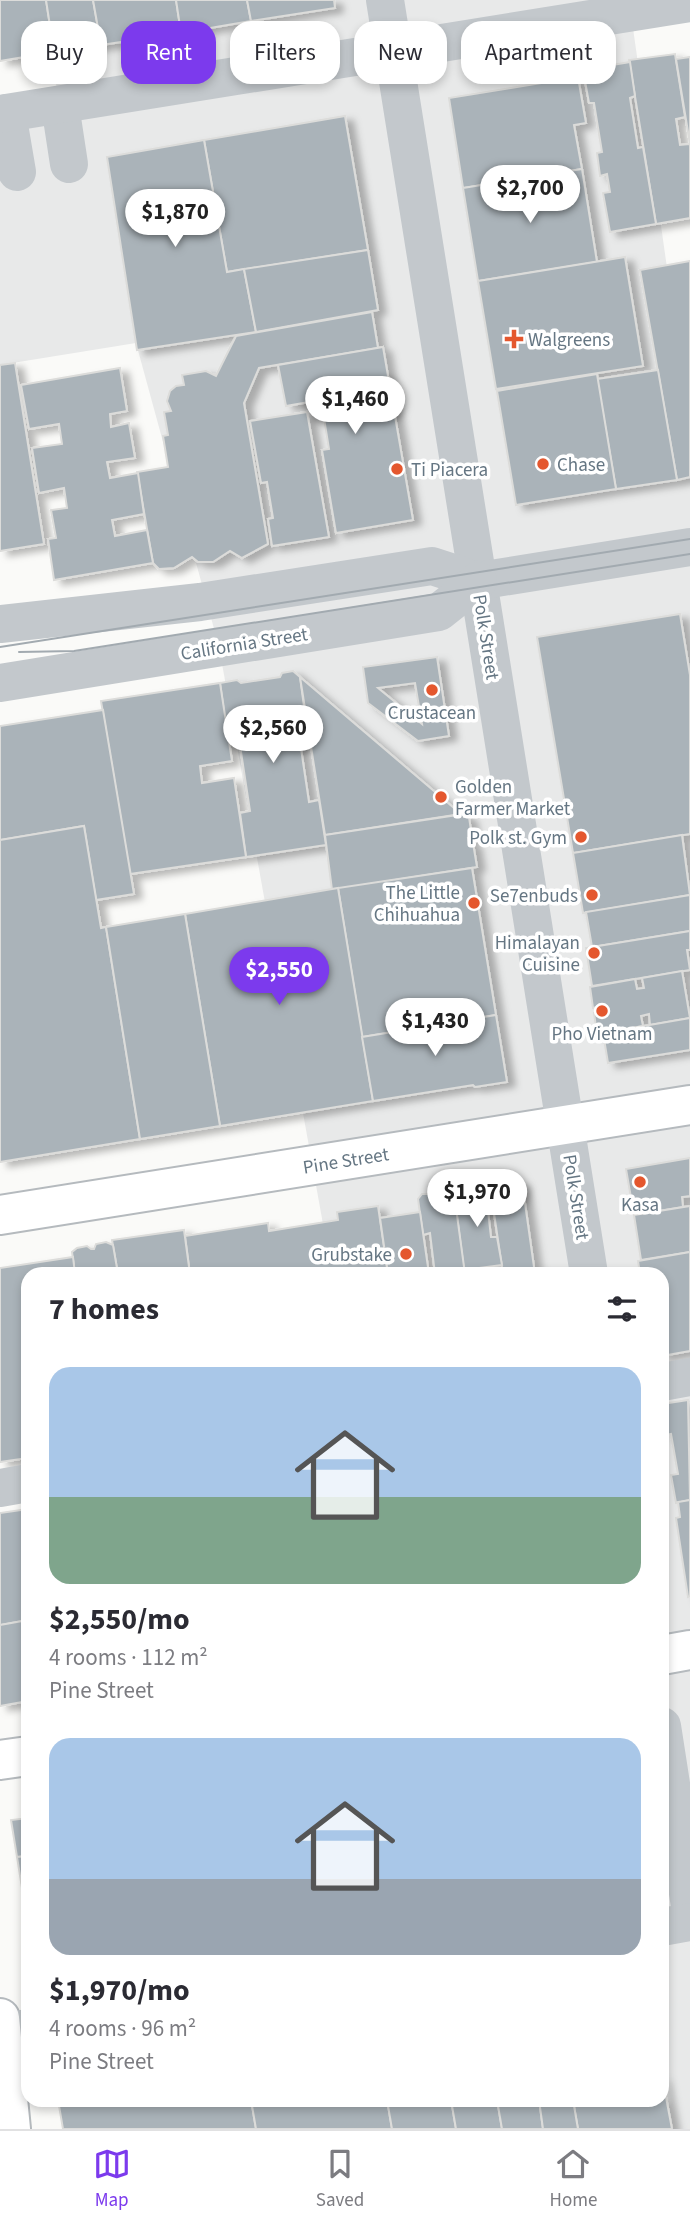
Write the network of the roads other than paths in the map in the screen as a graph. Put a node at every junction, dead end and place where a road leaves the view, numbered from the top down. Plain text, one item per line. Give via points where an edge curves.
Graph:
1 (385, 0) edge
2 (690, 4) edge
3 (388, 21) edge
4 (447, 42) edge
5 (354, 57) edge
6 (398, 84) edge
7 (60, 105) junction
8 (3, 113) edge
9 (69, 164) dead end
10 (17, 172) dead end
11 (690, 547) edge
12 (478, 580) junction
13 (0, 624) edge
14 (0, 683) edge
15 (690, 1105) edge
16 (565, 1125) junction
17 (0, 1215) edge
18 (588, 1267) edge
19 (690, 1377) edge
20 (669, 1381) edge
21 (21, 1484) edge
22 (0, 1488) edge
23 (690, 1650) edge
24 (669, 1654) edge
25 (21, 1757) edge
26 (0, 1760) edge
27 (669, 1771) edge
28 (690, 1906) edge
29 (690, 1922) edge
30 (669, 1926) edge
31 (10, 2026) edge
32 (11, 2129) edge

1 - 3 street, Polk Street
2 - 4 street
5 - 7 street
6 - 12 street, Polk Street
7 - 8 street
7 - 9 street
8 - 10 street
11 - 12 street
12 - 13 street via 432,566 200,602
12 - 14 street, California Street via 439,612
12 - 16 street, Polk Street
15 - 16 main road, Pine Street
16 - 17 main road, Pine Street
16 - 18 street, Polk Street
19 - 20 street
21 - 22 street
23 - 24 main road
25 - 26 main road
27 - 28 street
29 - 30 street
31 - 32 main road

